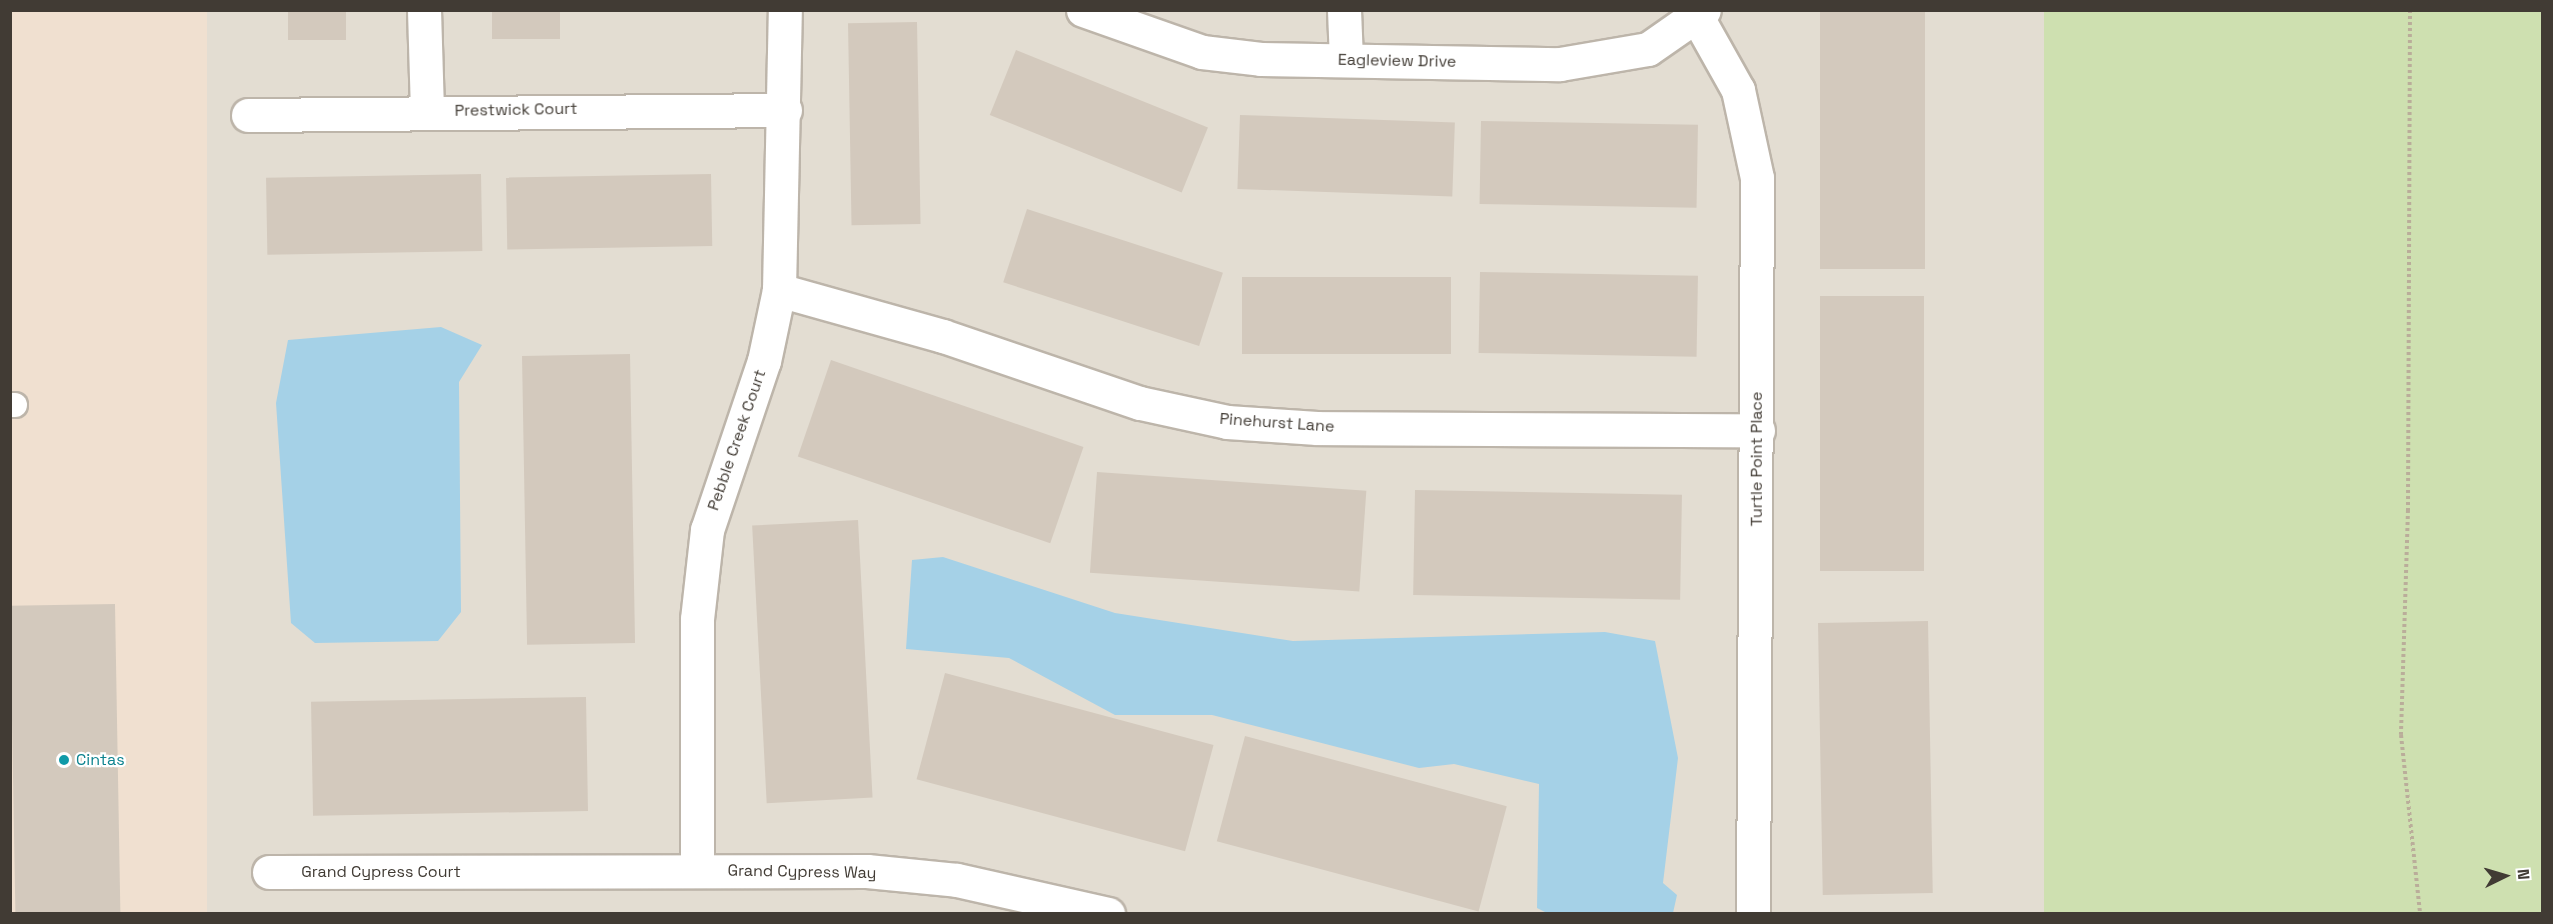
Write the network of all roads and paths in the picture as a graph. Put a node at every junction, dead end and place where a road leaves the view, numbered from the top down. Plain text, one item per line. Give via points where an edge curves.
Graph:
1 (424, 10) edge
2 (785, 10) edge
3 (1083, 10) edge
4 (1344, 10) edge
5 (2410, 10) edge
6 (1700, 14) edge
7 (1346, 60) junction
8 (427, 111) junction
9 (785, 111) junction
10 (248, 115) dead end
11 (779, 290) junction
12 (1758, 430) junction
13 (697, 871) junction
14 (269, 872) dead end
15 (493, 873) joint
16 (1108, 914) edge
17 (1753, 914) edge
18 (2420, 914) edge

1 - 8 street
2 - 9 street, Pebble Creek Court
3 - 7 street, Eagleview Drive via 1202,52
4 - 7 street
5 - 18 path via 2408,510 2401,735
6 - 7 street, Eagleview Drive via 1648,49 1590,63
6 - 12 street, Turtle Point Place via 1738,90 1757,178
8 - 9 street, Prestwick Court
8 - 10 street, Prestwick Court
9 - 11 street, Pebble Creek Court
11 - 12 street, Pinehurst Lane via 943,336 1140,403 1227,422 1317,428
11 - 13 street, Pebble Creek Court via 764,361 707,531 697,620
12 - 17 street, Turtle Point Place
13 - 15 street, Grand Cypress Way
13 - 16 street, Grand Cypress Way via 867,871 957,880
14 - 15 street, Grand Cypress Court

